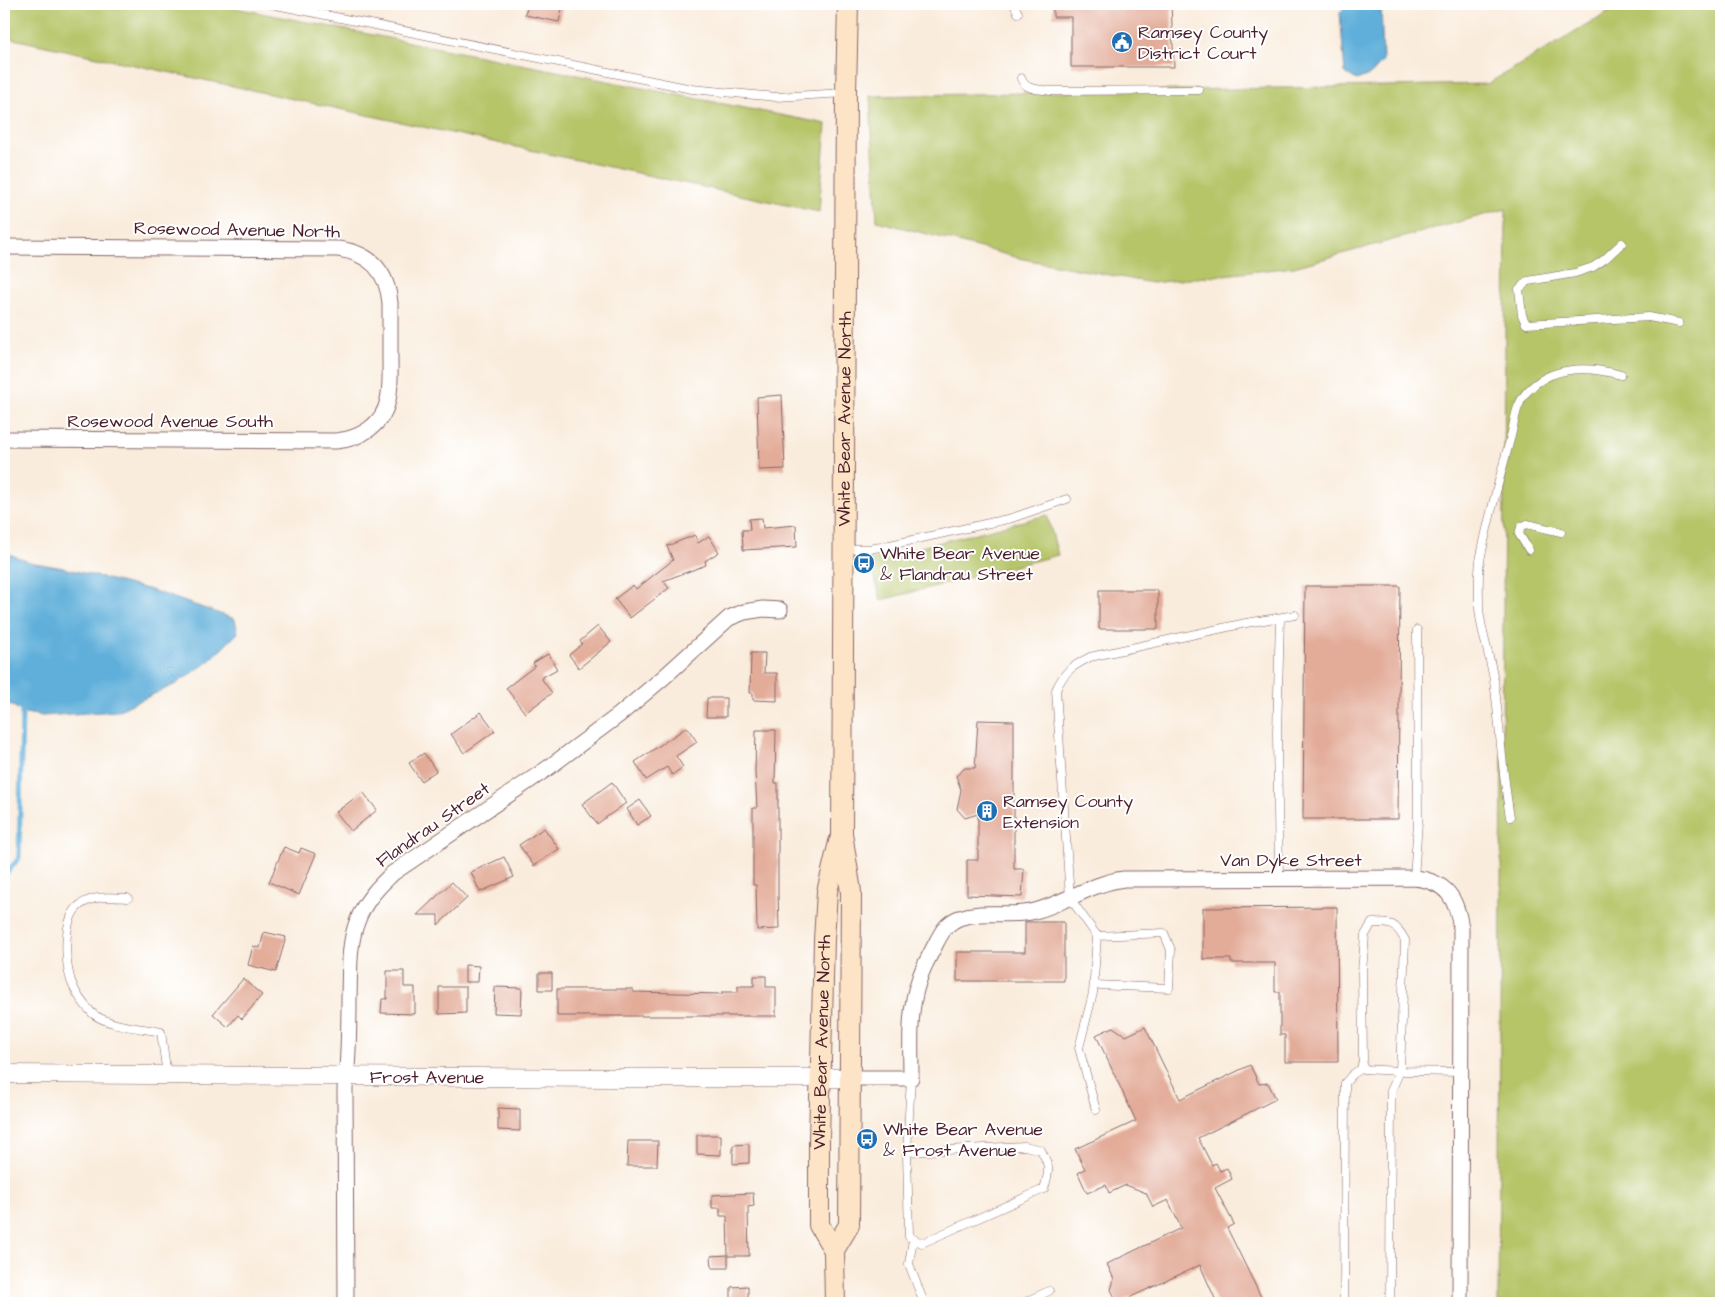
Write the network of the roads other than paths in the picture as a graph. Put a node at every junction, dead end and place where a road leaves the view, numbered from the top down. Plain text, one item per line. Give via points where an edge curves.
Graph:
1 (271, 4) edge
2 (848, 4) edge
3 (1014, 4) edge
4 (1018, 13) dead end
5 (1021, 78) dead end
6 (1200, 90) dead end
7 (846, 93) junction
8 (1622, 243) dead end
9 (4, 247) edge
10 (1679, 324) dead end
11 (1621, 375) dead end
12 (4, 439) edge
13 (336, 440) joint
14 (1067, 499) dead end
15 (1561, 532) dead end
16 (844, 549) junction
17 (1529, 550) dead end
18 (780, 610) dead end
19 (1295, 615) dead end
20 (1280, 618) junction
21 (1417, 630) dead end
22 (1510, 817) dead end
23 (842, 833) junction
24 (1414, 878) junction
25 (1279, 879) junction
26 (128, 898) dead end
27 (1070, 898) junction
28 (1097, 936) junction
29 (1094, 985) junction
30 (1361, 1069) junction
31 (1400, 1071) junction
32 (1461, 1072) junction
33 (4, 1074) edge
34 (167, 1075) junction
35 (347, 1076) junction
36 (820, 1078) junction
37 (850, 1078) junction
38 (911, 1078) junction
39 (1096, 1110) dead end
40 (907, 1152) junction
41 (912, 1239) junction
42 (834, 1250) junction
43 (1049, 1291) dead end
44 (346, 1303) edge
45 (835, 1303) edge
46 (924, 1303) edge
47 (1024, 1303) edge
48 (1344, 1303) edge
49 (1390, 1303) edge
50 (1460, 1303) edge

1 - 7 lane via 692,88 776,97
2 - 7 main road, White Bear Avenue North
3 - 4 lane
5 - 6 lane via 1030,88 1051,91
7 - 16 main road, White Bear Avenue North
8 - 10 lane via 1593,267 1528,281 1519,289 1526,324 1649,317
9 - 13 street, Rosewood Avenue North via 338,249 365,257 385,278 389,292 388,402 371,428 358,436
11 - 22 lane via 1601,369 1555,373 1539,381 1525,394 1516,411 1480,563 1479,609 1494,680
12 - 13 street, Rosewood Avenue South
14 - 16 lane via 1003,520 881,547
15 - 17 lane via 1527,524 1521,527 1519,534
16 - 23 main road, White Bear Avenue North
18 - 35 street, Flandrau Street via 763,609 729,618 619,715 379,886 357,921 352,940
19 - 20 lane
20 - 25 lane via 1277,733
20 - 27 lane via 1090,657 1070,668 1061,678 1056,690 1056,705
21 - 24 lane via 1418,822
23 - 36 main road, White Bear Avenue North via 827,892
23 - 37 main road, White Bear Avenue North via 851,892
24 - 25 street, Van Dyke Street
24 - 32 street, Van Dyke Street via 1430,881 1444,889 1459,914
25 - 27 street, Van Dyke Street via 1124,879 1104,883
26 - 34 lane via 92,899 78,906 66,936 71,981 93,1013 107,1021 161,1032
27 - 28 lane
27 - 38 street, Van Dyke Street via 1032,912 975,914 946,926 919,978 915,993
28 - 29 lane
28 - 29 lane via 1164,933 1171,950 1169,988
29 - 39 lane via 1079,1048
30 - 31 lane
30 - 31 lane via 1365,935 1372,923 1386,923 1398,928 1405,940
30 - 48 lane via 1345,1083
31 - 32 lane
31 - 49 lane via 1391,1091
32 - 50 street, Van Dyke Street
33 - 34 street, Frost Avenue
34 - 35 street, Frost Avenue
35 - 36 street, Frost Avenue
35 - 44 street, Flandrau Street
36 - 37 street, Frost Avenue
36 - 42 main road, White Bear Avenue North via 819,1225
37 - 38 street
37 - 42 main road, White Bear Avenue North via 850,1225
38 - 40 lane
40 - 41 lane via 909,1237
40 - 41 lane via 1025,1146 1041,1150 1049,1165 1044,1189 922,1243
41 - 46 lane via 909,1264
42 - 45 main road, White Bear Avenue North
43 - 47 lane

